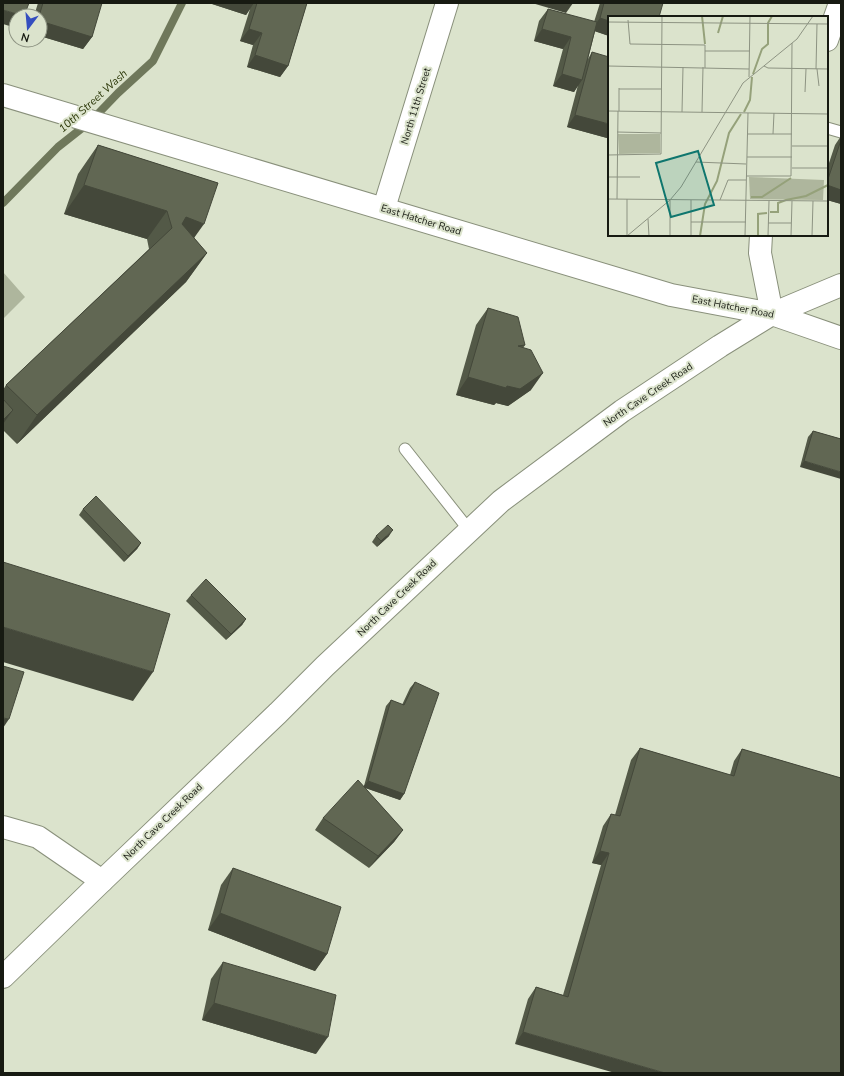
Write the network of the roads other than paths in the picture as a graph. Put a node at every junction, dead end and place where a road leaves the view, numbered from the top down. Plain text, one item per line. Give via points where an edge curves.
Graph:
1 (447, 3) edge
2 (840, 3) edge
3 (828, 37) edge
4 (3, 95) edge
5 (828, 128) edge
6 (841, 132) edge
7 (384, 208) junction
8 (761, 236) edge
9 (841, 285) edge
10 (772, 314) junction
11 (841, 338) edge
12 (405, 449) dead end
13 (469, 530) junction
14 (3, 827) edge
15 (102, 881) junction
16 (3, 977) edge

1 - 7 street, North 11th Street
2 - 3 street
4 - 7 street, East Hatcher Road
5 - 6 lane
7 - 10 street, East Hatcher Road via 671,295
8 - 10 street via 760,253
9 - 10 street, North Cave Creek Road
10 - 11 street, East Hatcher Road
10 - 13 street, North Cave Creek Road via 604,425 501,501
12 - 13 lane
13 - 15 street, North Cave Creek Road
14 - 15 street via 38,837
15 - 16 street, North Cave Creek Road

